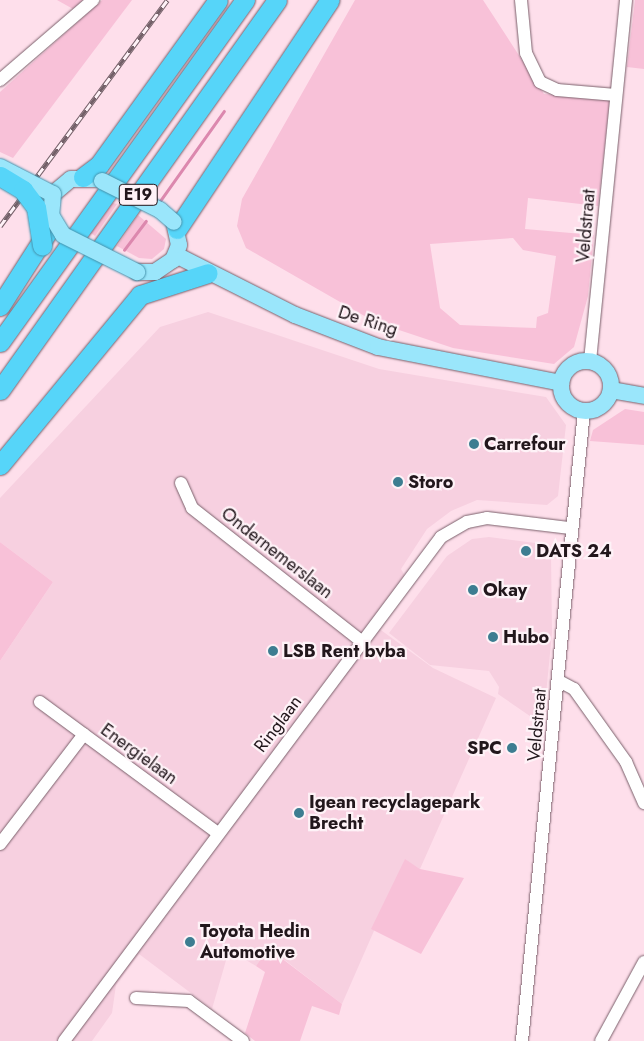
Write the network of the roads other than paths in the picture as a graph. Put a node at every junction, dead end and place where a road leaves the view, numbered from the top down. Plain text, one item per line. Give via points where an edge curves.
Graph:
1 (93, 0) edge
2 (218, 0) edge
3 (245, 0) edge
4 (277, 0) edge
5 (330, 0) edge
6 (522, 0) edge
7 (626, 0) edge
8 (0, 80) edge
9 (616, 95) junction
10 (0, 167) edge
11 (0, 176) edge
12 (83, 177) junction
13 (52, 201) junction
14 (176, 226) junction
15 (42, 246) junction
16 (176, 255) junction
17 (141, 272) junction
18 (208, 273) junction
19 (0, 306) edge
20 (115, 320) junction
21 (0, 342) edge
22 (590, 361) junction
23 (561, 383) junction
24 (0, 390) edge
25 (611, 390) junction
26 (644, 396) edge
27 (584, 411) junction
28 (0, 465) edge
29 (181, 483) dead end
30 (570, 528) junction
31 (362, 642) junction
32 (559, 681) junction
33 (40, 702) dead end
34 (84, 734) junction
35 (644, 803) edge
36 (218, 833) junction
37 (0, 844) edge
38 (644, 962) edge
39 (136, 998) dead end
40 (64, 1041) edge
41 (243, 1041) edge
42 (522, 1041) edge
43 (601, 1041) edge

1 - 8 street
2 - 12 highway via 99,165
3 - 21 highway, E19
4 - 24 highway, E19
5 - 14 highway
6 - 9 street via 526,53 540,82 550,89
7 - 9 street, Veldstraat
9 - 22 street, Veldstraat
10 - 13 main road, bridge
11 - 15 highway, bridge via 23,190 36,207
12 - 13 main road via 67,181
12 - 14 main road, bridge via 102,181 160,210
13 - 15 highway, bridge via 48,235
13 - 17 main road, bridge via 63,235
14 - 16 main road
15 - 19 highway
16 - 17 main road via 160,270
16 - 18 main road, De Ring
17 - 20 highway
18 - 20 highway via 146,291
18 - 23 main road, De Ring via 295,315 378,347
20 - 28 highway
22 - 23 main road via 574,365
22 - 25 main road via 608,373
23 - 27 main road via 565,399
25 - 26 main road
25 - 27 main road via 599,408
27 - 30 street, Veldstraat
29 - 31 street, Ondernemerslaan via 192,508
30 - 31 street, Ringlaan via 487,518 453,528 441,537
30 - 32 street, Veldstraat
31 - 36 street, Ringlaan
32 - 35 street via 574,689 626,762
32 - 42 street, Veldstraat
33 - 34 street, Energielaan
34 - 36 street, Energielaan
34 - 37 street
36 - 40 street, Ringlaan
38 - 43 street
39 - 41 street via 189,1001

